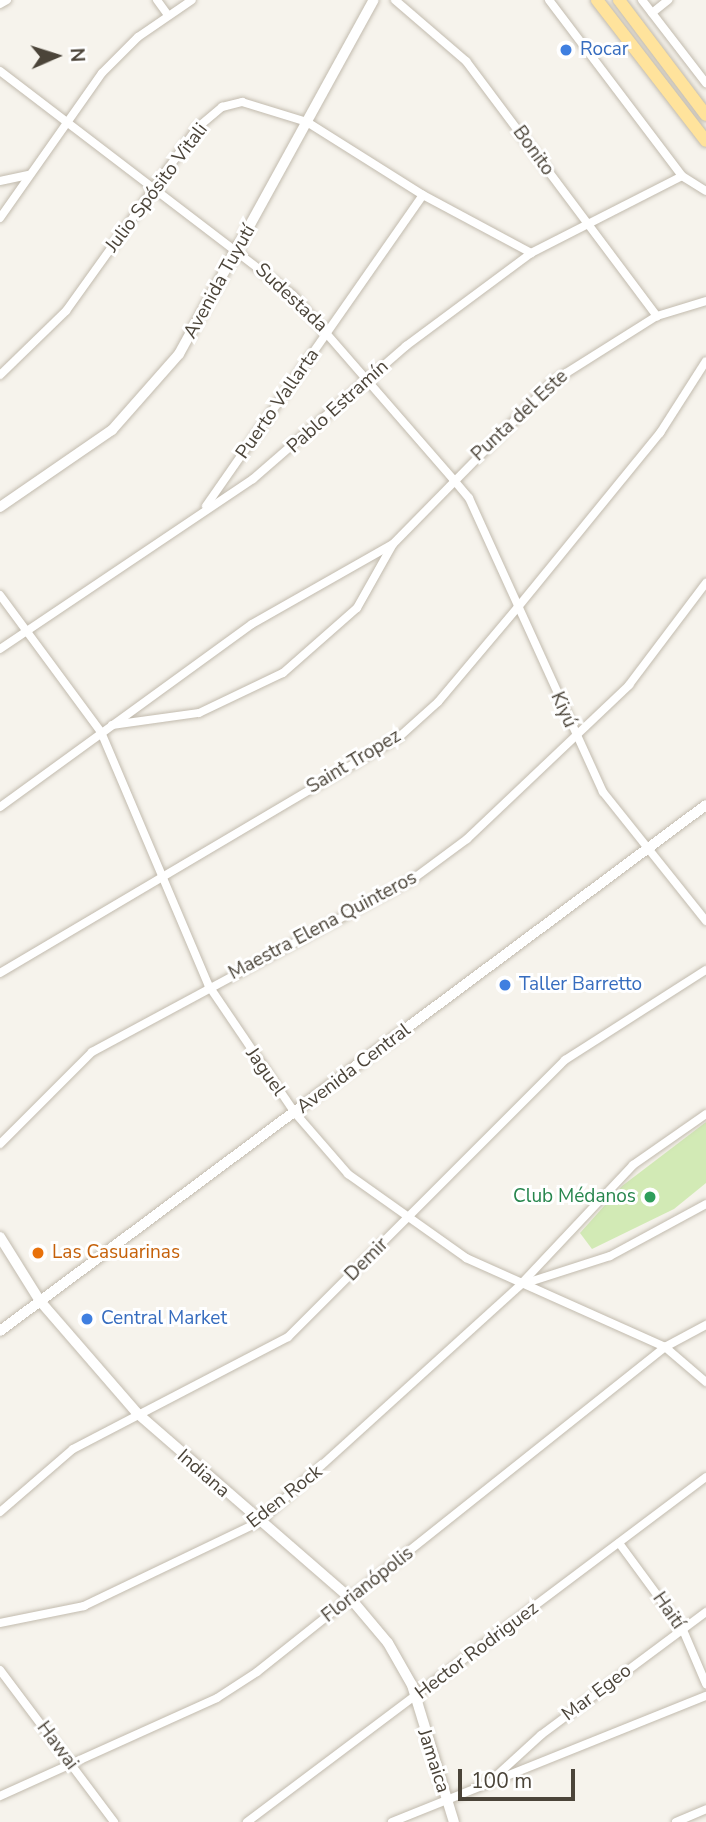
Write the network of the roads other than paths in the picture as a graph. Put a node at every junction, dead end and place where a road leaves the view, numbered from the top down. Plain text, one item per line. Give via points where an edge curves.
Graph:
1 (7, 0) edge
2 (157, 0) edge
3 (192, 0) edge
4 (374, 0) edge
5 (394, 0) edge
6 (549, 0) edge
7 (597, 0) edge
8 (619, 0) edge
9 (642, 0) edge
10 (668, 0) edge
11 (0, 4) edge
12 (167, 13) junction
13 (652, 13) junction
14 (0, 71) edge
15 (705, 80) edge
16 (706, 115) edge
17 (68, 122) junction
18 (307, 122) junction
19 (706, 141) edge
20 (29, 175) junction
21 (682, 176) junction
22 (0, 181) edge
23 (153, 188) junction
24 (706, 191) edge
25 (423, 195) junction
26 (0, 218) edge
27 (586, 223) junction
28 (239, 251) junction
29 (531, 253) junction
30 (706, 301) edge
31 (657, 316) junction
32 (328, 332) junction
33 (706, 361) edge
34 (0, 375) edge
35 (703, 376) edge
36 (368, 379) junction
37 (453, 479) junction
38 (0, 506) edge
39 (204, 509) junction
40 (393, 544) junction
41 (706, 583) edge
42 (0, 595) edge
43 (518, 607) junction
44 (26, 631) junction
45 (0, 649) edge
46 (109, 725) junction
47 (101, 732) junction
48 (574, 736) junction
49 (706, 805) edge
50 (0, 807) edge
51 (645, 850) junction
52 (161, 876) junction
53 (706, 921) edge
54 (706, 970) edge
55 (0, 973) edge
56 (209, 986) junction
57 (295, 1114) junction
58 (706, 1114) edge
59 (0, 1143) edge
60 (706, 1204) edge
61 (407, 1220) junction
62 (0, 1237) edge
63 (520, 1285) junction
64 (40, 1301) junction
65 (706, 1325) edge
66 (0, 1331) edge
67 (665, 1348) junction
68 (706, 1382) edge
69 (137, 1413) junction
70 (706, 1478) edge
71 (0, 1512) edge
72 (259, 1522) junction
73 (619, 1543) junction
74 (351, 1599) junction
75 (706, 1612) edge
76 (0, 1623) edge
77 (683, 1630) junction
78 (0, 1670) edge
79 (706, 1684) edge
80 (706, 1696) edge
81 (416, 1698) junction
82 (68, 1760) junction
83 (493, 1779) junction
84 (0, 1796) edge
85 (446, 1799) junction
86 (706, 1810) edge
87 (114, 1822) edge
88 (247, 1822) edge
89 (392, 1822) edge
90 (454, 1822) edge
91 (676, 1822) edge

1 - 11 street
2 - 12 street
3 - 12 street
4 - 18 street, Avenida Tuyutí
5 - 27 street, Bonito via 466,61
6 - 21 street
7 - 19 main road
8 - 16 main road
9 - 13 street
10 - 13 street
12 - 17 street via 102,73
13 - 15 street
14 - 17 street, Sudestada
17 - 20 street
17 - 23 street, Sudestada
18 - 23 street, Julio Spósito Vitali via 264,104 222,107 197,128
18 - 25 street, Julio Spósito Vitali
18 - 28 street, Avenida Tuyutí
20 - 22 street
20 - 26 street
21 - 24 street
21 - 27 street, Pablo Estramín
23 - 28 street, Sudestada
23 - 34 street, Julio Spósito Vitali via 66,312
25 - 29 street, Julio Spósito Vitali
25 - 32 street, Puerto Vallarta
27 - 29 street, Pablo Estramín
27 - 31 street, Bonito
28 - 32 street, Sudestada
28 - 38 street, Avenida Tuyutí via 192,335 133,410 82,455
29 - 36 street, Pablo Estramín
30 - 31 street, Punta del Este
31 - 37 street, Punta del Este via 552,382
32 - 36 street, Sudestada
32 - 39 street, Puerto Vallarta
33 - 35 street, Saint Tropez
35 - 43 street, Saint Tropez
36 - 37 street, Sudestada
36 - 39 street, Pablo Estramín via 307,438
37 - 40 street, Punta del Este
37 - 43 street, Kiyú via 469,499
39 - 44 street, Pablo Estramín
40 - 46 street, Punta del Este via 291,598
40 - 46 street, Punta del Este via 357,608 324,644 282,673 199,713
41 - 48 street, Maestra Elena Quinteros via 629,685
42 - 44 street, Jaguel
43 - 48 street, Kiyú
43 - 52 street, Saint Tropez via 438,702 398,738
44 - 45 street, Pablo Estramín
44 - 47 street, Jaguel
46 - 47 street, Punta del Este
47 - 50 street, Punta del Este
47 - 52 street, Jaguel
48 - 51 street, Kiyú via 603,792
48 - 56 street, Maestra Elena Quinteros via 467,839 413,879
49 - 51 street, Avenida Central
51 - 53 street, Kiyú
51 - 57 street, Avenida Central
52 - 55 street, Saint Tropez
52 - 56 street, Jaguel
54 - 61 street, Demir via 565,1060
56 - 57 street, Jaguel
56 - 59 street, Maestra Elena Quinteros via 92,1052
57 - 61 street, Jaguel via 348,1174
57 - 64 street, Avenida Central
58 - 63 street, Eden Rock via 632,1164
60 - 63 street, Eden Rock via 610,1256
61 - 63 street, Jaguel
61 - 69 street, Demir via 288,1337
62 - 64 street, Indiana
63 - 67 street, Jaguel
63 - 72 street, Eden Rock
64 - 66 street, Avenida Central
64 - 69 street, Indiana
65 - 67 street, Florianópolis
67 - 68 street, Jaguel
67 - 74 street, Florianópolis
69 - 71 street, Demir via 39,1473
69 - 72 street, Indiana
70 - 73 street, Hector Rodriguez
72 - 74 street, Indiana
72 - 76 street, Eden Rock via 127,1589 84,1605
73 - 77 street, Haití
73 - 81 street, Hector Rodriguez
74 - 81 street, Indiana via 397,1656
74 - 82 street, Florianópolis via 217,1698
75 - 77 street, Mar Egeo
77 - 79 street, Haití
77 - 83 street, Mar Egeo via 541,1735
78 - 82 street, Hawai
80 - 83 street
81 - 85 street, Jamaica
81 - 88 street, Hector Rodriguez
82 - 84 street, Florianópolis
82 - 87 street, Hawai
83 - 85 street
85 - 89 street
85 - 90 street, Jamaica
86 - 91 street

